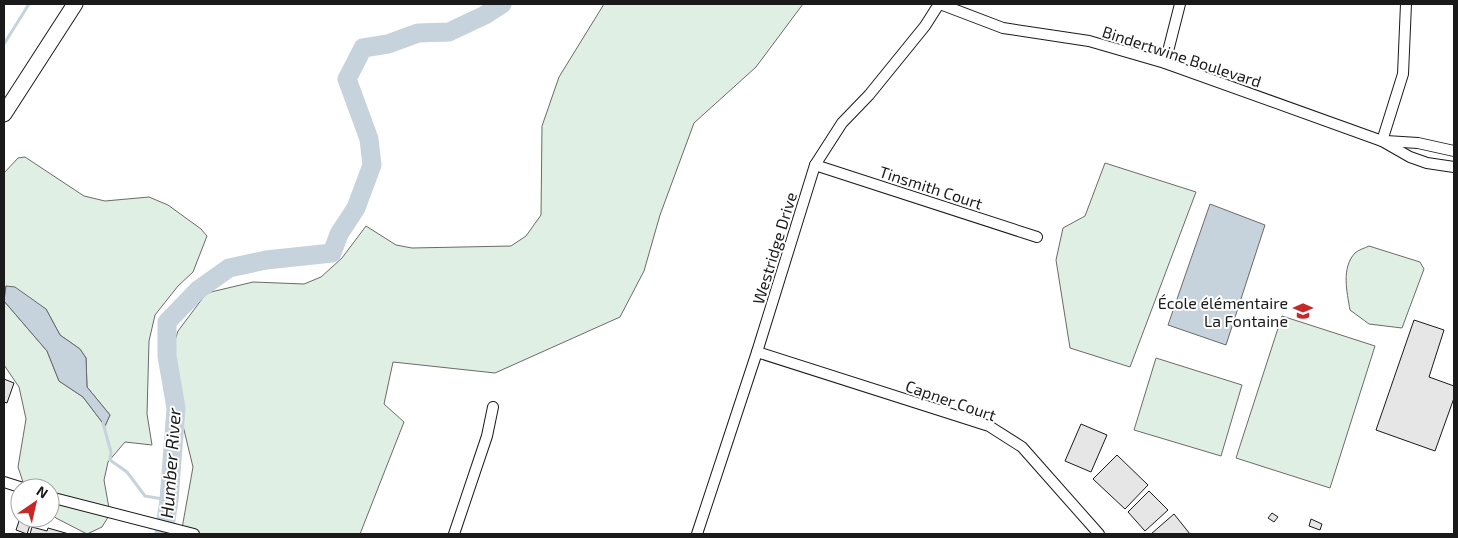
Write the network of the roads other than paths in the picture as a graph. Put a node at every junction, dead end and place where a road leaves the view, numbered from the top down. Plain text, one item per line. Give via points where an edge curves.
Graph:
1 (75, 4) edge
2 (939, 4) edge
3 (1180, 4) edge
4 (1406, 4) edge
5 (1165, 63) junction
6 (4, 114) edge
7 (1382, 141) junction
8 (1454, 151) edge
9 (815, 165) junction
10 (1454, 167) edge
11 (1037, 237) dead end
12 (758, 352) junction
13 (493, 407) dead end
14 (60, 500) edge
15 (191, 534) edge
16 (454, 534) edge
17 (697, 534) edge
18 (1099, 534) edge

1 - 6 main road
2 - 5 street, Bindertwine Boulevard via 1003,28 1089,41
2 - 9 street, Westridge Drive via 869,95 842,123
3 - 5 street
4 - 7 street via 1403,74
5 - 7 street, Bindertwine Boulevard
7 - 8 street, Bindertwine Boulevard via 1418,143
7 - 10 street, Bindertwine Boulevard via 1410,157
9 - 11 street, Tinsmith Court
9 - 12 street, Westridge Drive
12 - 17 street, Westridge Drive
12 - 18 street, Capner Court via 989,426 1022,447
13 - 16 street via 487,436
14 - 15 street

